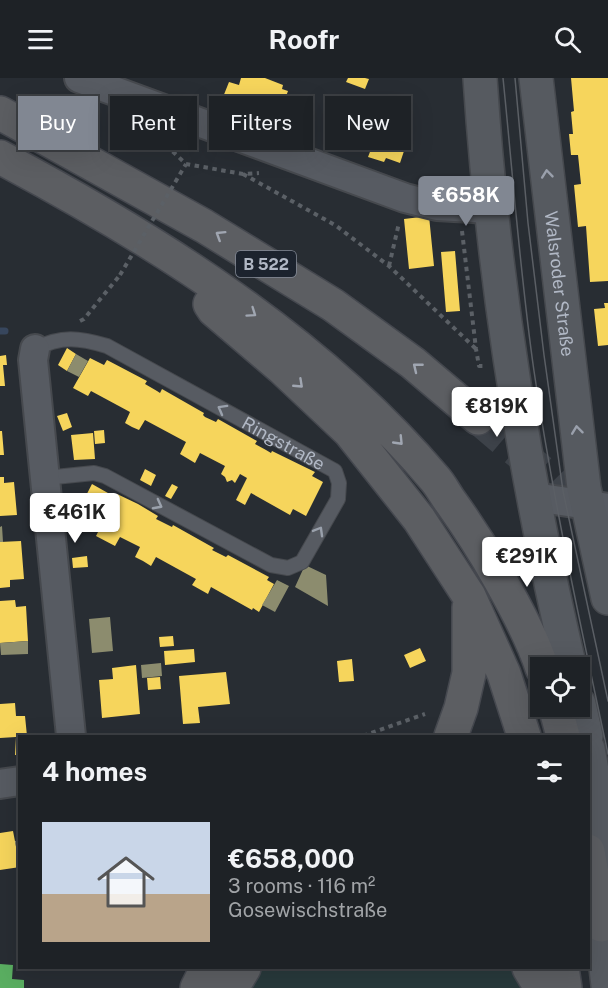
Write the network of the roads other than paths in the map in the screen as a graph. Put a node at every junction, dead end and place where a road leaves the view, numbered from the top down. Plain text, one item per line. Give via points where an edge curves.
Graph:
1 (79, 78) edge
2 (480, 78) edge
3 (536, 78) edge
4 (0, 113) edge
5 (0, 157) edge
6 (476, 208) junction
7 (187, 267) junction
8 (35, 349) joint
9 (478, 418) tunnel mouth
10 (45, 478) junction
11 (534, 497) junction
12 (597, 497) edge
13 (607, 585) edge
14 (469, 596) junction
15 (537, 657) edge
16 (568, 657) edge
17 (71, 735) edge
18 (451, 735) edge
19 (524, 735) edge
20 (590, 759) edge
21 (18, 781) edge
22 (0, 784) edge
23 (590, 862) edge
24 (601, 925) junction
25 (206, 969) edge
26 (243, 969) edge
27 (530, 969) edge
28 (562, 969) edge
29 (608, 985) edge
30 (197, 988) edge
31 (232, 988) edge
32 (541, 988) edge
33 (565, 988) edge

1 - 6 street via 405,198 436,206
2 - 6 main road
12 -> 3 main road, Walsroder Straße
9 -> 4 highway, B 522 via 413,363 333,305 204,226
5 - 7 highway, B 522
6 - 11 main road
7 -> 14 highway via 214,310 350,432 419,519
7 -> 15 highway, B 522 via 290,340 356,396 436,480 511,598
8 - 10 street, Ringstraße
10 -> 8 lane, Ringstraße via 94,473 105,476 271,565 288,568 302,562 338,499 339,483 335,471 107,346 81,338 47,342
10 - 17 street, Ringstraße
11 - 12 street
11 - 16 main road
12 - 13 main road, Walsroder Straße
14 - 18 highway via 469,673
14 - 19 highway via 504,674
20 - 24 main road via 603,855
21 - 22 street
23 - 24 highway
24 - 29 main road
25 - 30 highway
26 - 31 highway
27 - 32 highway
28 - 33 highway

